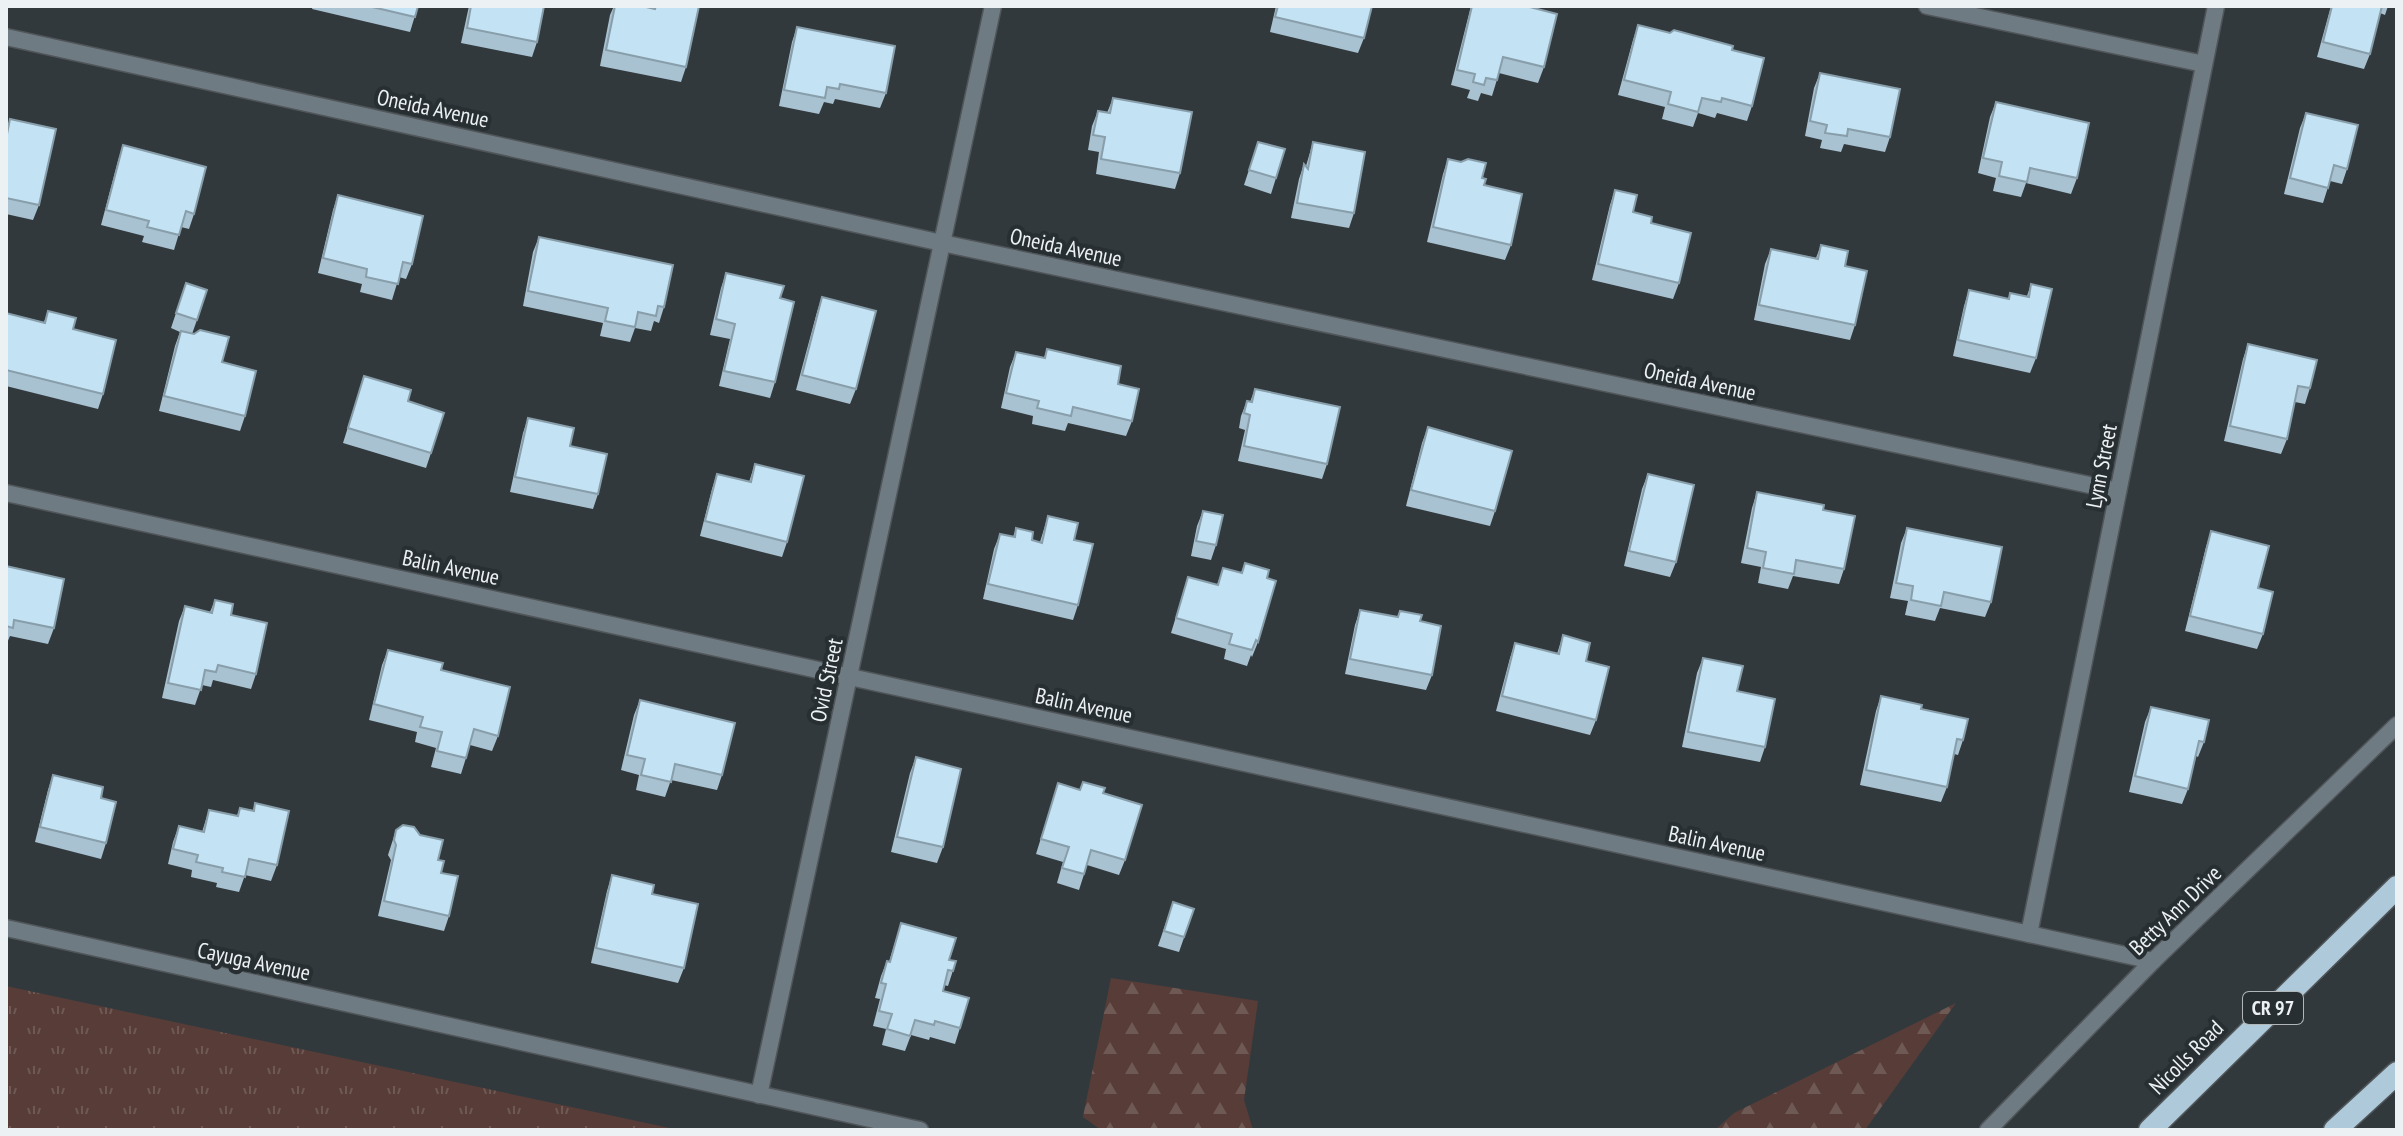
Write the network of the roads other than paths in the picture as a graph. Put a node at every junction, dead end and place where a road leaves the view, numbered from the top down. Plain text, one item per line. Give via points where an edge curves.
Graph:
1 (993, 6) edge
2 (1927, 6) edge
3 (2216, 6) edge
4 (6, 37) edge
5 (2204, 64) junction
6 (942, 243) junction
7 (2118, 491) junction
8 (6, 493) edge
9 (849, 676) junction
10 (2397, 725) edge
11 (2397, 887) edge
12 (6, 928) edge
13 (2029, 934) junction
14 (2153, 961) junction
15 (2397, 1073) edge
16 (759, 1095) junction
17 (920, 1130) edge
18 (1988, 1130) edge
19 (2150, 1130) edge
20 (2335, 1130) edge

1 - 6 street, Ovid Street
2 - 5 street
3 - 5 street, Lynn Street
4 - 6 street, Oneida Avenue
5 - 7 street, Lynn Street
6 - 7 street, Oneida Avenue
6 - 9 street, Ovid Street
7 - 13 street, Lynn Street
8 - 9 street, Balin Avenue
9 - 13 street, Balin Avenue
9 - 16 street, Ovid Street
10 - 14 street, Betty Ann Drive
11 - 19 highway, Nicolls Road / CR 97
12 - 16 street, Cayuga Avenue
13 - 14 street, Balin Avenue
14 - 18 street, Betty Ann Drive
15 - 20 highway
16 - 17 street

